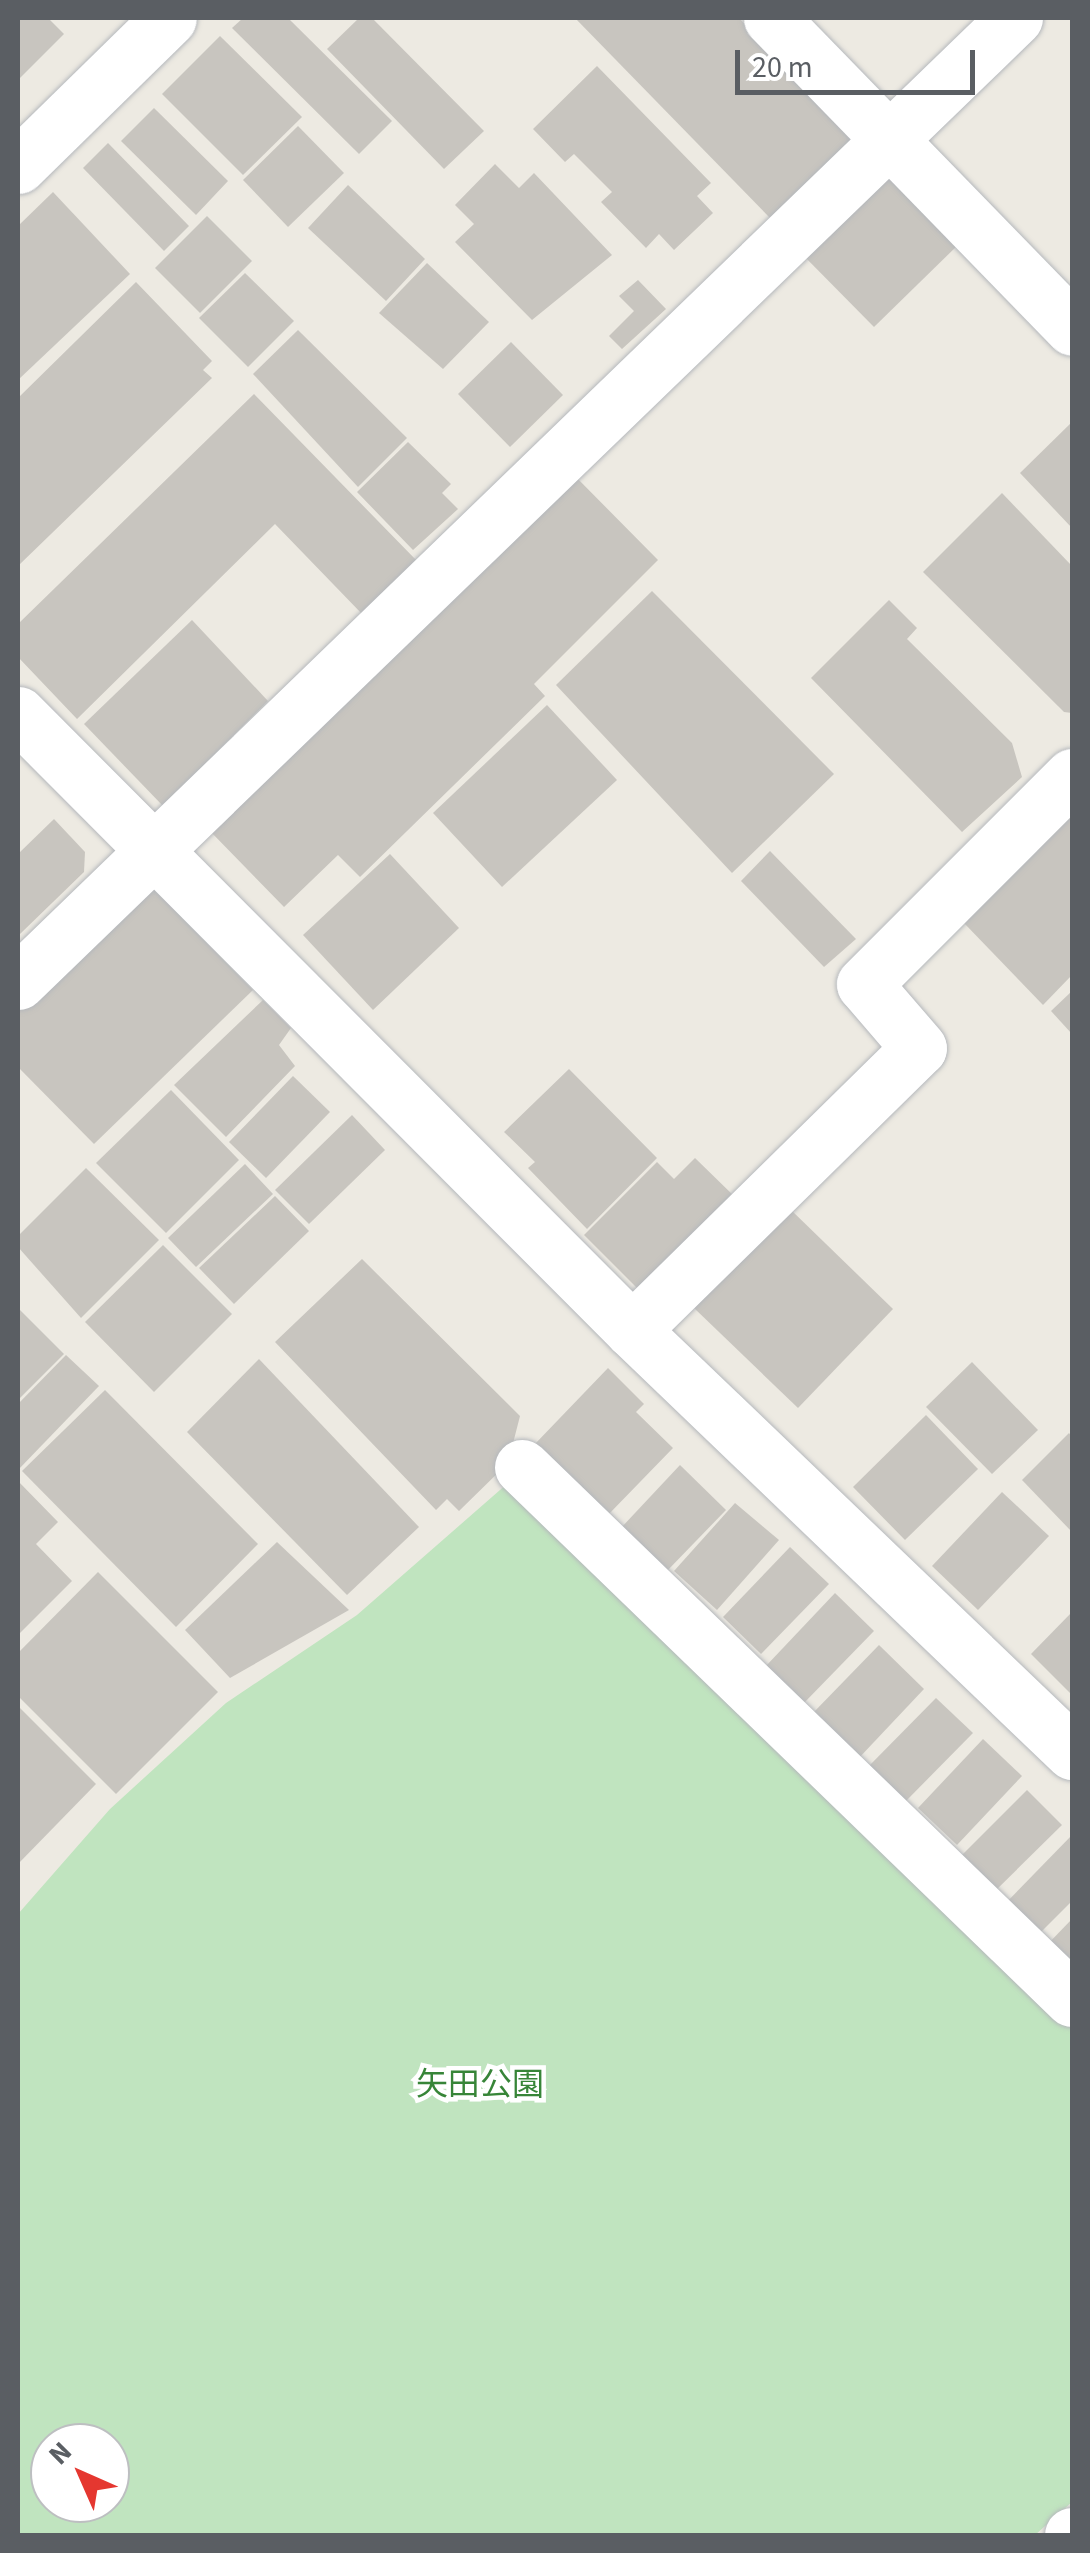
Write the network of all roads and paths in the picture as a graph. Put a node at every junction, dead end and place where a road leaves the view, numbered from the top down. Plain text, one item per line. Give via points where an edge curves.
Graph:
1 (170, 18) edge
2 (771, 18) edge
3 (1015, 18) edge
4 (889, 137) junction
5 (18, 166) edge
6 (1072, 328) edge
7 (18, 714) edge
8 (1072, 776) edge
9 (153, 850) junction
10 (18, 982) edge
11 (632, 1330) junction
12 (522, 1466) dead end
13 (1072, 1752) edge
14 (1072, 1999) edge

1 - 5 street
2 - 4 street
3 - 4 street
4 - 6 street
4 - 9 street
7 - 9 street
8 - 11 street via 864,984 919,1048
9 - 10 street
9 - 11 street
11 - 13 street
12 - 14 street

